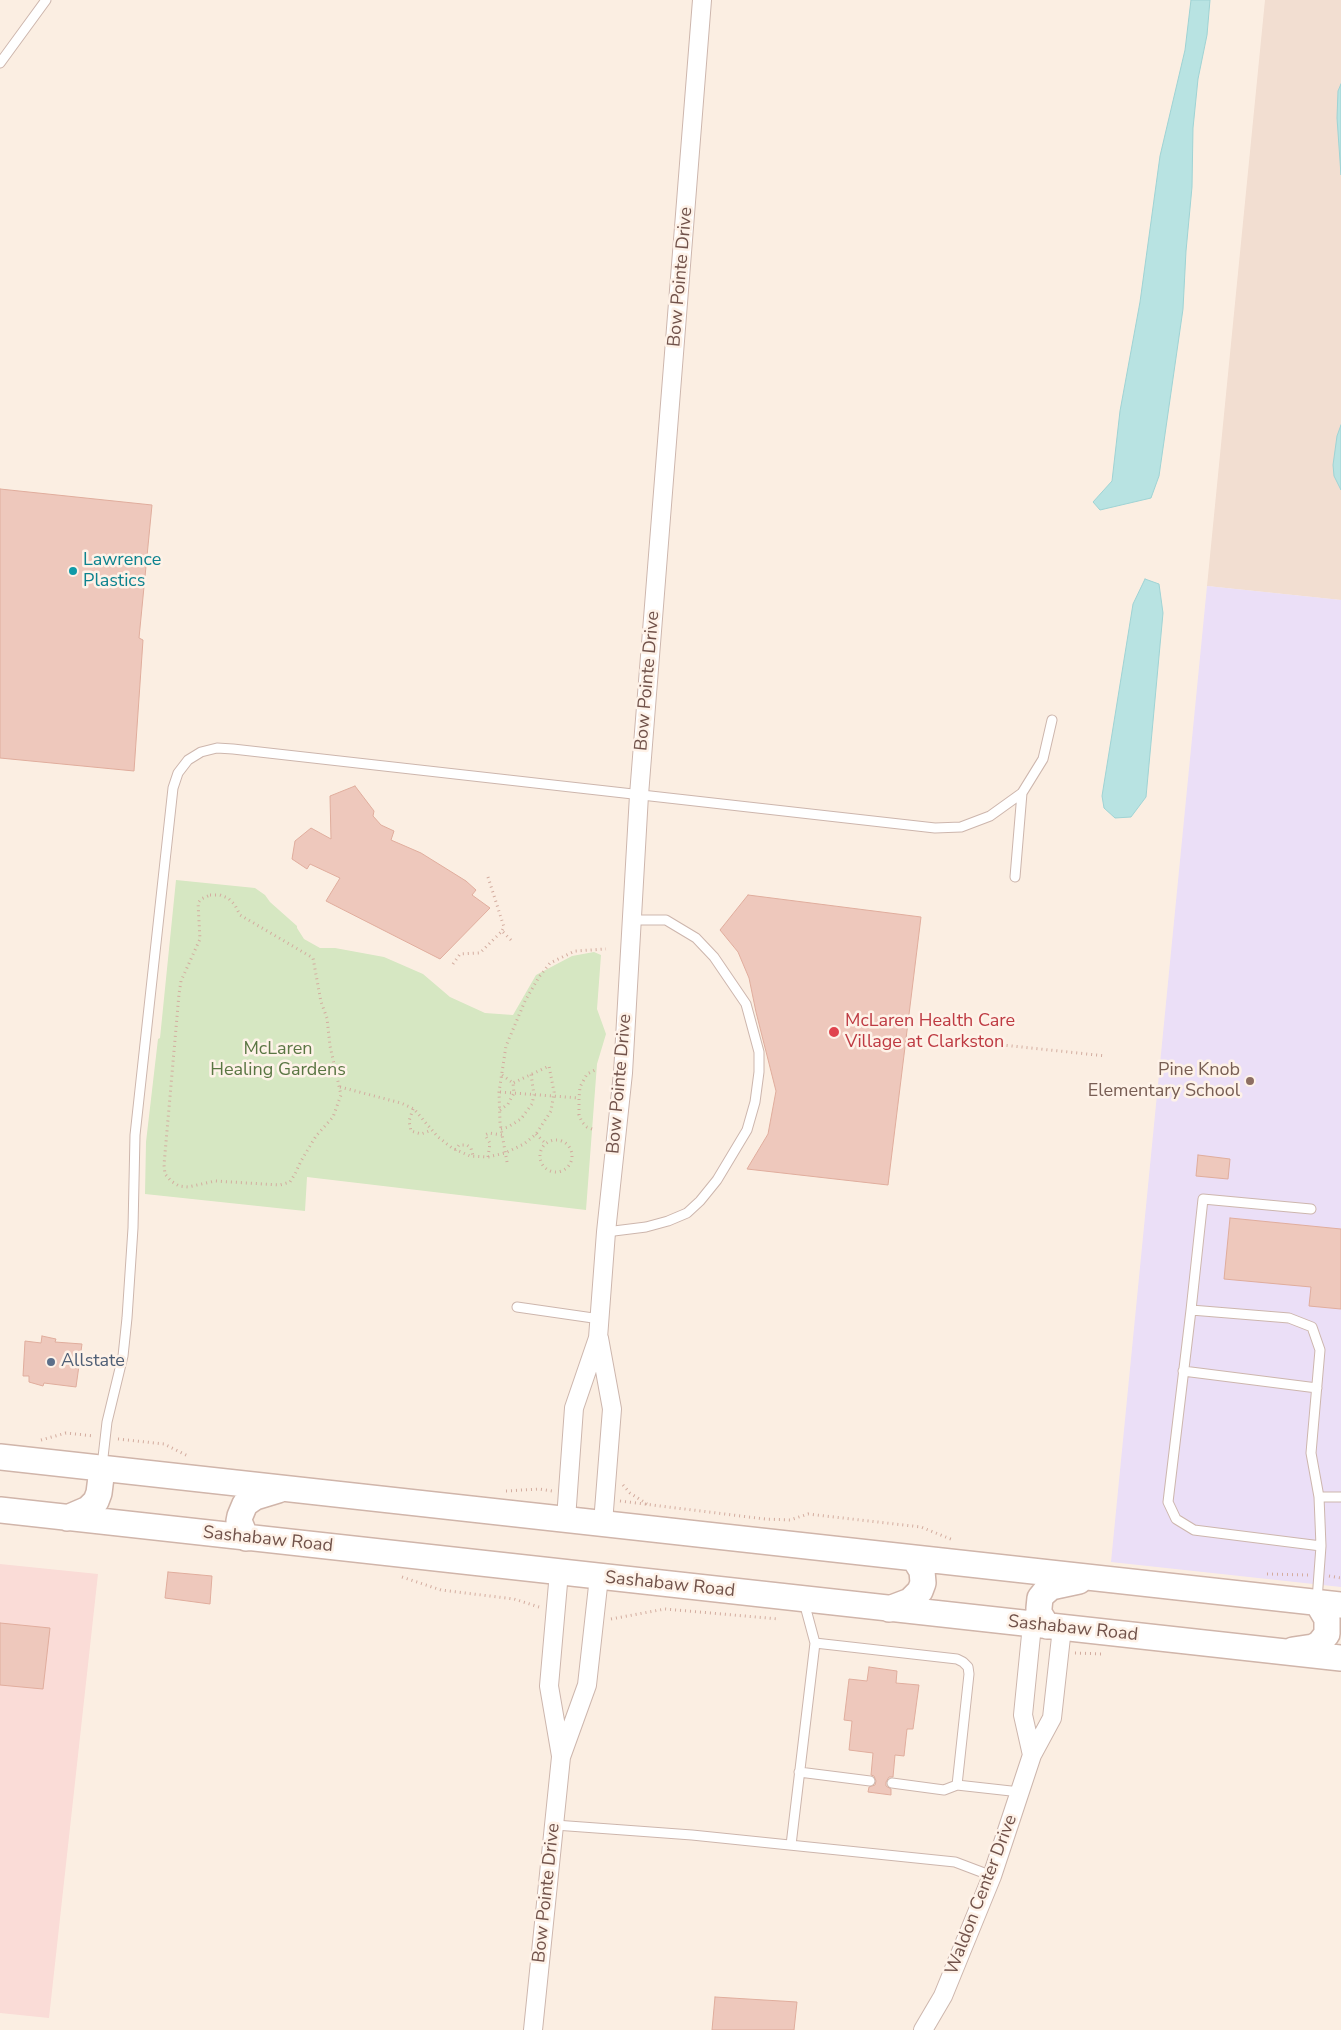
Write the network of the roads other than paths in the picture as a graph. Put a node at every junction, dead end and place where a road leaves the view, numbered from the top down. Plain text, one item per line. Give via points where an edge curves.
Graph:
1 (46, 0) edge
2 (702, 0) edge
3 (708, 0) edge
4 (701, 23) junction
5 (0, 63) edge
6 (1052, 720) dead end
7 (1022, 793) junction
8 (639, 795) junction
9 (1014, 877) dead end
10 (632, 920) junction
11 (1311, 1209) dead end
12 (606, 1232) junction
13 (517, 1307) dead end
14 (1190, 1310) junction
15 (600, 1319) junction
16 (598, 1338) junction
17 (1183, 1371) junction
18 (1317, 1388) junction
19 (0, 1457) edge
20 (102, 1468) junction
21 (283, 1489) junction
22 (1319, 1497) junction
23 (1341, 1497) edge
24 (0, 1510) edge
25 (67, 1518) junction
26 (566, 1519) junction
27 (603, 1523) junction
28 (246, 1538) junction
29 (1321, 1546) junction
30 (914, 1558) junction
31 (560, 1572) junction
32 (599, 1577) junction
33 (1096, 1578) junction
34 (1329, 1604) edge
35 (889, 1609) junction
36 (807, 1611) junction
37 (1050, 1632) junction
38 (815, 1643) junction
39 (1283, 1652) junction
40 (1341, 1658) edge
41 (1032, 1755) junction
42 (561, 1757) junction
43 (800, 1772) junction
44 (870, 1781) dead end
45 (892, 1783) dead end
46 (957, 1785) junction
47 (1020, 1792) junction
48 (554, 1825) junction
49 (791, 1845) junction
50 (992, 1876) junction
51 (533, 2030) edge
52 (923, 2030) edge

1 - 5 lane
2 - 4 street, Bow Pointe Drive
3 - 4 street, Bow Pointe Drive
4 - 8 street, Bow Pointe Drive
6 - 7 lane via 1043,759
7 - 8 lane via 990,816 960,827 935,828
7 - 9 lane
8 - 10 street, Bow Pointe Drive
8 - 20 lane via 233,749 217,748 188,760 178,773 173,788 135,1135 127,1318
10 - 12 street, Bow Pointe Drive via 623,1073
10 - 12 lane via 666,920 696,938 714,957 746,1004 759,1052 760,1072 747,1130 717,1180 700,1201 687,1213 668,1221
11 - 14 lane via 1204,1199
12 - 15 street, Bow Pointe Drive
13 - 15 lane
14 - 17 lane
14 - 18 lane via 1289,1318 1312,1327 1320,1350
15 - 16 street, Bow Pointe Drive
16 - 26 street, Bow Pointe Drive via 574,1408
16 - 27 street, Bow Pointe Drive via 612,1409
17 - 18 lane
17 - 29 lane via 1168,1502 1176,1519 1194,1530
18 - 22 lane via 1310,1453
19 - 20 main road
20 - 21 main road
20 - 25 main road via 96,1501 88,1509
21 - 26 main road
21 - 28 main road via 255,1497 245,1504 239,1521
22 - 23 lane
22 - 29 lane
24 - 25 main road, Sashabaw Road
25 - 28 main road, Sashabaw Road
26 - 27 main road
27 - 30 main road
28 - 31 main road, Sashabaw Road
29 - 34 lane
30 - 33 main road
30 - 35 main road via 922,1571 920,1590 910,1601
31 - 32 main road, Sashabaw Road
31 - 42 street, Bow Pointe Drive via 550,1686
32 - 36 main road, Sashabaw Road
32 - 42 street, Bow Pointe Drive via 587,1685
33 - 34 main road
33 - 37 main road via 1047,1589 1040,1598 1039,1613
34 - 39 main road via 1324,1639 1313,1647
35 - 36 main road, Sashabaw Road
35 - 37 main road, Sashabaw Road
36 - 38 lane
37 - 39 main road, Sashabaw Road
37 - 41 street, Waldon Center Drive via 1052,1718
37 - 41 street via 1023,1715
38 - 43 lane
38 - 46 lane via 963,1662 969,1674
39 - 40 main road, Sashabaw Road
41 - 47 street, Waldon Center Drive
42 - 48 street, Bow Pointe Drive
43 - 44 lane
43 - 49 lane
45 - 46 lane via 944,1790
46 - 47 lane
47 - 50 street, Waldon Center Drive
48 - 49 lane
48 - 51 street, Bow Pointe Drive
49 - 50 lane via 955,1862
50 - 52 street, Waldon Center Drive via 943,1996

